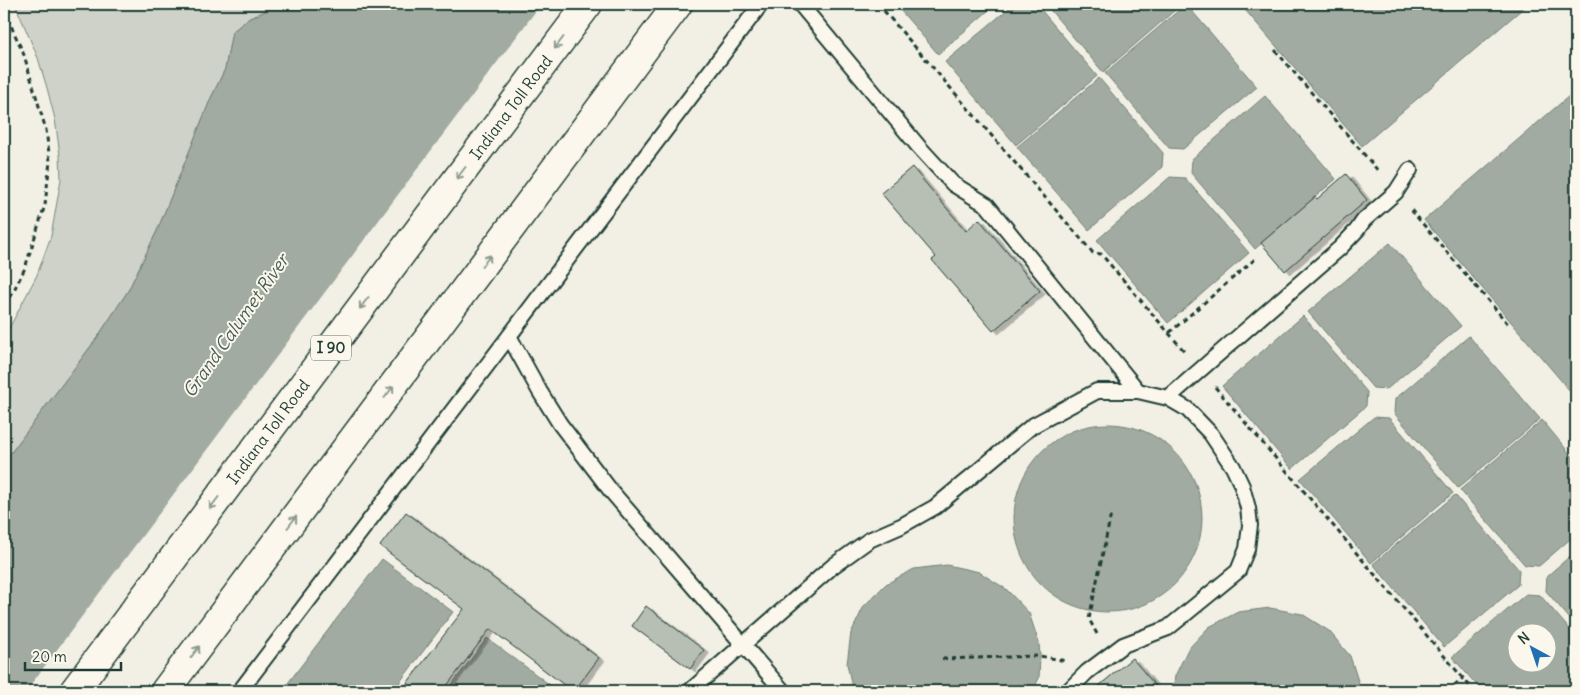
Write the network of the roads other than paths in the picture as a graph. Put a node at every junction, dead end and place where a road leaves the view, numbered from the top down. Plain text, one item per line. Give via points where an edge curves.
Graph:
1 (588, 4) edge
2 (678, 4) edge
3 (761, 4) edge
4 (800, 4) edge
5 (1410, 170) dead end
6 (509, 336) junction
7 (1138, 391) junction
8 (1168, 398) junction
9 (742, 644) junction
10 (74, 691) edge
11 (166, 691) edge
12 (240, 691) edge
13 (690, 691) edge
14 (783, 691) edge
15 (1068, 691) edge

1 -> 10 highway, Indiana Toll Road / I 90
11 -> 2 highway
3 - 6 lane
4 - 7 lane via 953,184 987,204
5 - 8 lane via 1396,192 1364,220 1340,248
6 - 9 lane via 572,441
6 - 12 lane
7 - 8 lane
7 - 9 lane via 1097,391 1032,426 934,507 869,540 833,566
8 - 15 lane via 1187,409 1211,434 1233,467 1248,508 1247,549 1238,571 1168,628 1123,645
9 - 13 lane
9 - 14 lane

